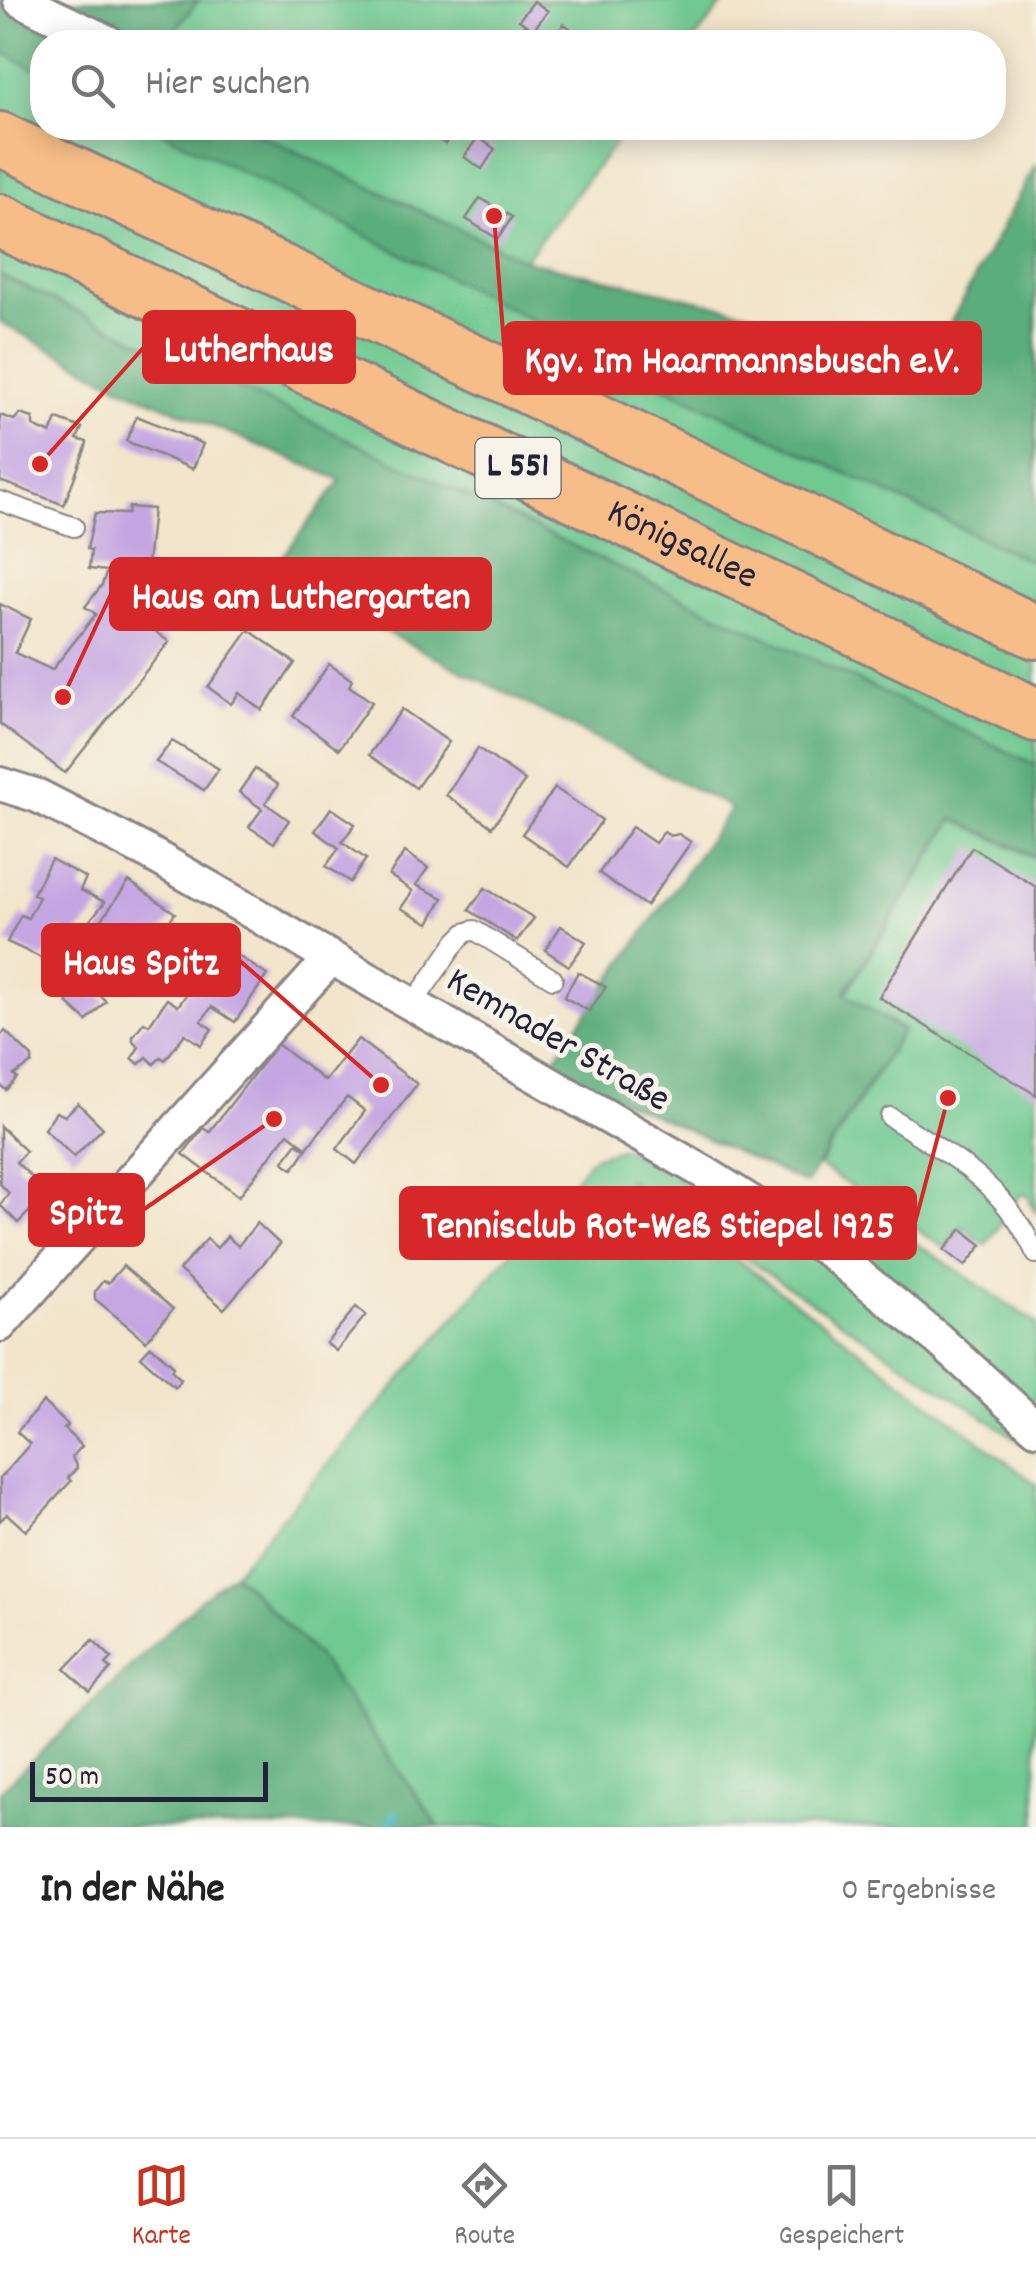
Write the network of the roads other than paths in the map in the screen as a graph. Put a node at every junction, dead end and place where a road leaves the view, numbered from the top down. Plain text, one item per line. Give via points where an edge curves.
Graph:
1 (20, 0) edge
2 (83, 30) edge
3 (0, 138) edge
4 (0, 221) edge
5 (0, 501) edge
6 (74, 527) dead end
7 (1036, 632) edge
8 (1036, 715) edge
9 (0, 784) edge
10 (330, 959) junction
11 (553, 978) dead end
12 (412, 1005) junction
13 (890, 1117) dead end
14 (1036, 1254) edge
15 (0, 1325) edge
16 (1036, 1428) edge

1 - 2 street
3 - 7 main road, Königsallee / L 551
4 - 8 main road, Königsallee / L 551
5 - 6 lane
9 - 10 street, Kemnader Straße via 38,796 149,853
10 - 12 street, Kemnader Straße
10 - 15 street
11 - 12 lane via 474,930 458,940
12 - 16 street, Kemnader Straße via 830,1252
13 - 14 lane via 980,1175 1024,1228

